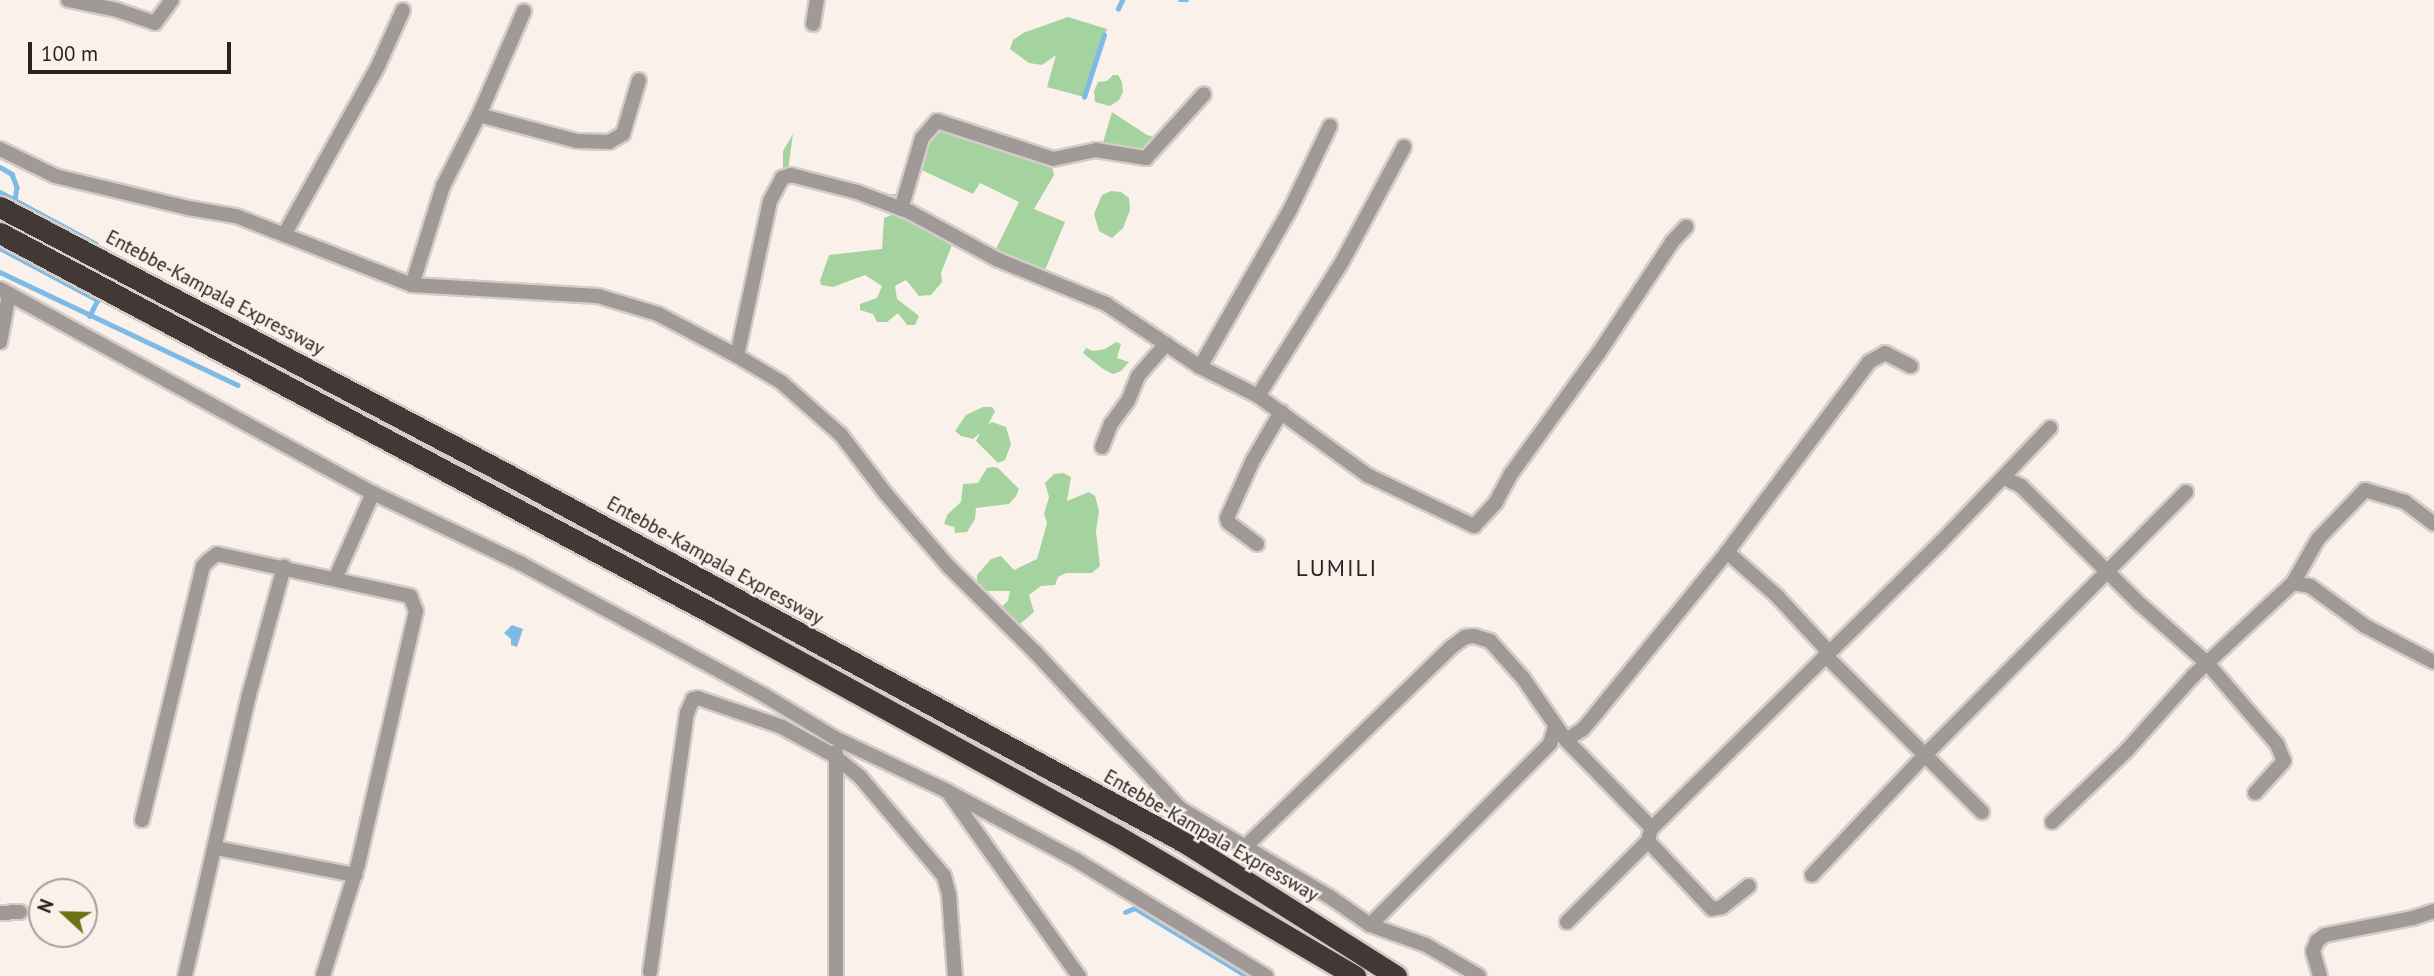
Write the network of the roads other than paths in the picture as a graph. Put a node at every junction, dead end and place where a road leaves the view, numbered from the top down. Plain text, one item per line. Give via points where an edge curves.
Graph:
1 (68, 0) edge
2 (172, 0) edge
3 (817, 0) edge
4 (403, 10) dead end
5 (524, 11) dead end
6 (813, 24) dead end
7 (639, 80) dead end
8 (1204, 94) dead end
9 (480, 115) junction
10 (1330, 126) dead end
11 (1404, 147) dead end
12 (0, 149) edge
13 (0, 207) edge
14 (901, 209) junction
15 (1686, 227) dead end
16 (0, 233) edge
17 (284, 234) junction
18 (412, 285) junction
19 (4, 292) edge
20 (0, 342) edge
21 (1166, 344) junction
22 (737, 356) junction
23 (1911, 366) dead end
24 (1200, 367) junction
25 (1258, 396) junction
26 (1280, 412) junction
27 (2050, 428) dead end
28 (1102, 447) dead end
29 (2004, 478) junction
30 (2186, 492) dead end
31 (373, 493) junction
32 (2434, 524) edge
33 (1257, 544) dead end
34 (1727, 552) junction
35 (284, 567) junction
36 (2107, 571) junction
37 (335, 579) junction
38 (2293, 583) junction
39 (1827, 653) junction
40 (2434, 662) edge
41 (2207, 663) junction
42 (1555, 727) junction
43 (834, 737) junction
44 (1566, 740) junction
45 (1924, 755) junction
46 (837, 758) junction
47 (947, 791) junction
48 (2255, 793) dead end
49 (1982, 811) dead end
50 (142, 820) dead end
51 (2052, 822) dead end
52 (1650, 834) junction
53 (1246, 846) junction
54 (216, 848) junction
55 (1812, 874) dead end
56 (355, 875) junction
57 (1749, 886) dead end
58 (2434, 911) edge
59 (20, 912) dead end
60 (0, 913) edge
61 (1567, 922) dead end
62 (1370, 925) junction
63 (650, 972) dead end
64 (185, 976) edge
65 (323, 976) edge
66 (836, 976) edge
67 (955, 976) edge
68 (1079, 976) edge
69 (1266, 976) edge
70 (1354, 976) edge
71 (1396, 976) edge
72 (1479, 976) edge
73 (2320, 976) edge

1 - 2 street via 154,23
3 - 6 street
4 - 17 street via 378,66
5 - 9 street
7 - 9 street via 623,134 609,142 577,141
8 - 14 street via 1146,158 1096,150 1053,159 937,121 922,138
9 - 18 street via 443,186
10 - 24 street via 1290,211
11 - 25 street via 1342,261
12 - 17 street via 55,176 225,213
13 - 71 highway, Entebbe-Kampala Expressway via 494,467 1184,842
14 - 21 street via 998,260 1105,304
14 - 22 street via 857,192 791,175 782,178 770,201
15 - 26 street via 1511,474 1496,502 1474,526 1367,475
16 - 70 highway via 717,616 1114,834
17 - 18 street
18 - 22 street via 598,296 658,314
19 - 20 street
19 - 31 street
21 - 24 street
21 - 28 street via 1138,376
22 - 53 street via 781,382 841,435 949,567 1170,798 1201,822
23 - 34 street via 1885,353 1869,362
24 - 25 street
25 - 26 street
26 - 33 street via 1227,518
27 - 29 street
29 - 36 street via 2021,486
29 - 39 street
30 - 36 street
31 - 37 street
31 - 43 street via 520,563
32 - 38 street via 2405,502 2365,490 2318,539
34 - 39 street via 1777,596
34 - 44 street via 1598,711
35 - 37 street
35 - 50 street via 217,554 203,566
35 - 54 street via 249,695
36 - 41 street
36 - 45 street
37 - 56 street via 404,592 416,605
38 - 40 street via 2310,586 2365,626
38 - 41 street
39 - 45 street
39 - 52 street
41 - 48 street via 2282,754 2284,761 2277,772
41 - 51 street
42 - 44 street
42 - 53 street via 1523,678 1490,641 1465,637
42 - 62 street via 1550,744
43 - 46 street
43 - 47 street
44 - 52 street
45 - 49 street
45 - 55 street
46 - 63 street via 782,727 692,699
46 - 66 street
46 - 67 street via 860,777 944,876
47 - 68 street
47 - 69 street via 1076,860
52 - 57 street via 1712,909 1722,907
52 - 61 street
53 - 62 street
54 - 56 street
54 - 64 street
56 - 65 street
58 - 73 street via 2325,935 2313,951
59 - 60 street
62 - 72 street via 1426,945

